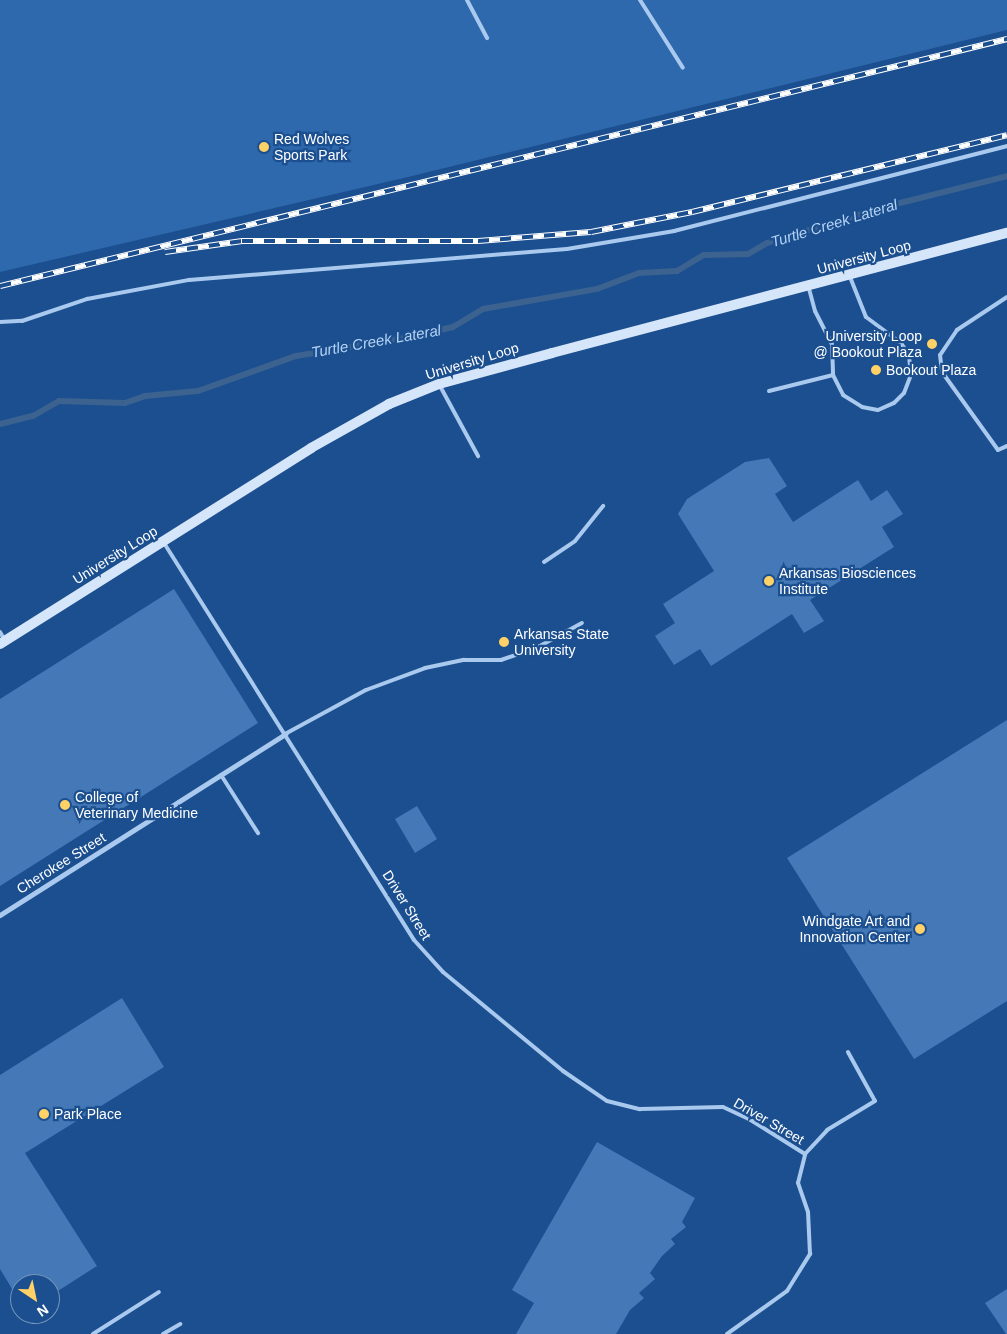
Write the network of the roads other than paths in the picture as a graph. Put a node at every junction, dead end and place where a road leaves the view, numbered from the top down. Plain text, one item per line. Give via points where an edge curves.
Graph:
1 (467, 0) edge
2 (640, 0) edge
3 (487, 38) dead end
4 (683, 68) dead end
5 (1007, 146) edge
6 (1007, 233) edge
7 (850, 275) junction
8 (808, 286) junction
9 (1007, 297) edge
10 (0, 322) edge
11 (833, 374) junction
12 (439, 384) junction
13 (769, 391) dead end
14 (1007, 446) edge
15 (478, 456) dead end
16 (603, 506) dead end
17 (163, 541) junction
18 (544, 562) dead end
19 (582, 623) dead end
20 (2, 639) edge
21 (285, 734) junction
22 (221, 775) junction
23 (258, 833) dead end
24 (0, 915) edge
25 (848, 1052) dead end
26 (805, 1154) junction
27 (159, 1292) dead end
28 (180, 1324) dead end
29 (93, 1334) edge
30 (163, 1334) edge
31 (727, 1334) edge

1 - 3 lane
2 - 4 lane
5 - 10 lane via 674,231 568,249 189,280 86,299 22,321
6 - 7 street, University Loop
7 - 8 street, University Loop
7 - 11 lane via 866,317 901,343 909,354 911,375 904,392 894,402 878,410 862,407 843,394
8 - 11 lane via 815,311 832,344
8 - 12 street, University Loop
9 - 14 lane via 957,330 940,355 942,372 998,450
11 - 13 lane
12 - 15 lane
12 - 17 street, University Loop via 389,404 310,448
16 - 18 lane via 574,541
17 - 20 street, University Loop
17 - 21 lane, Driver Street
19 - 21 lane via 538,647 501,660 464,660 425,668 366,690
21 - 22 street, Cherokee Street
21 - 26 lane, Driver Street via 420,950 563,1071 607,1102 631,1107 723,1106
22 - 23 lane
22 - 24 street, Cherokee Street
25 - 26 lane via 875,1101 826,1130
26 - 31 lane via 798,1183 808,1212 810,1254 787,1291
27 - 29 lane
28 - 30 lane

